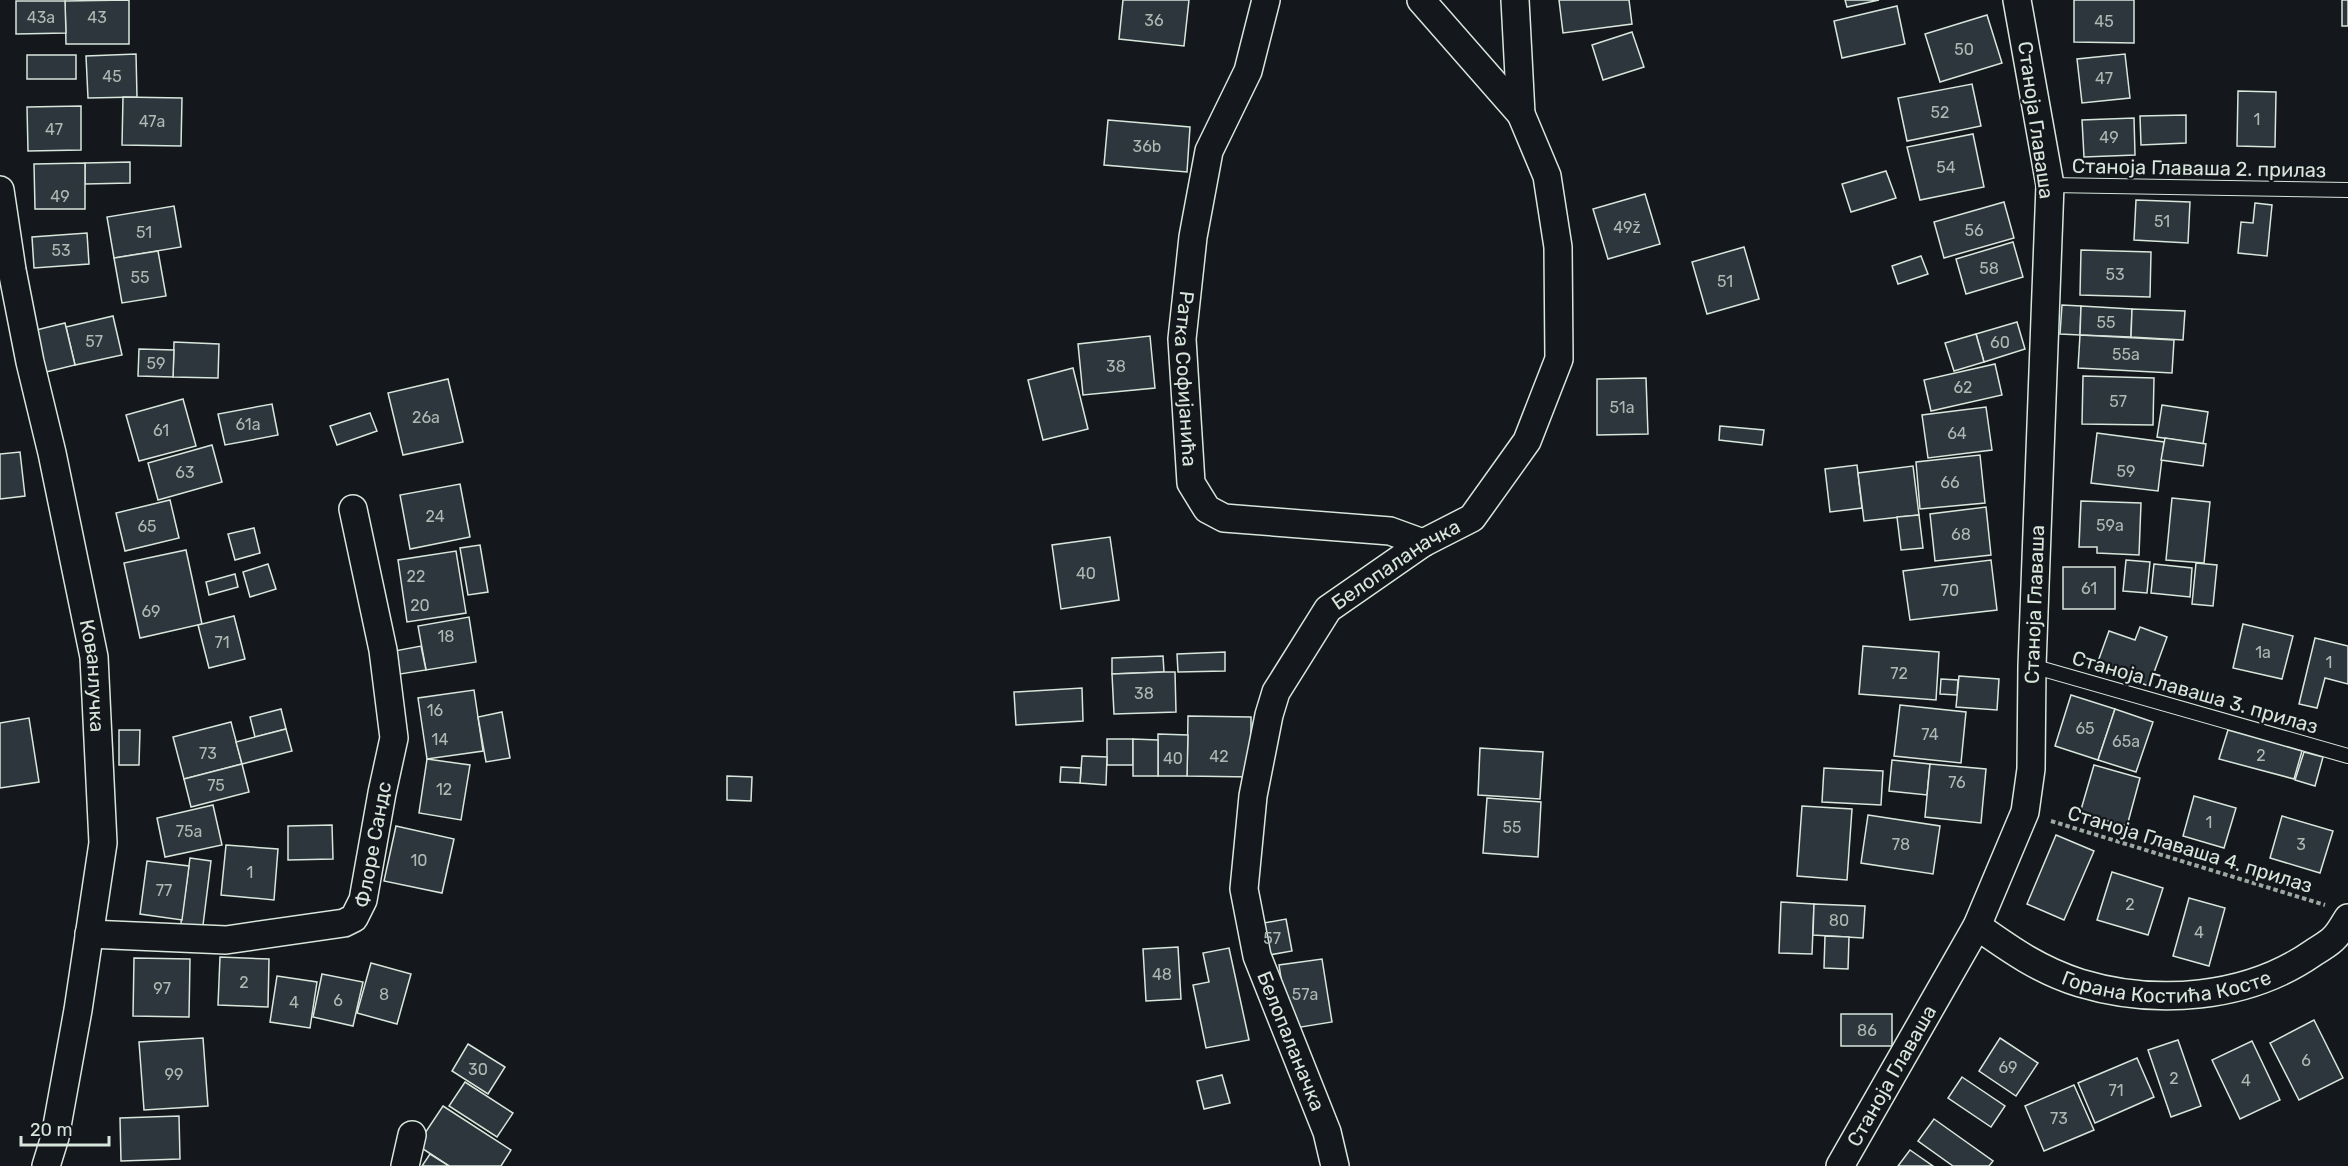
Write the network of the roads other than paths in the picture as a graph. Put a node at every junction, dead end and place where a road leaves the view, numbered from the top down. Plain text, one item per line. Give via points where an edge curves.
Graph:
1 (1266, 0) edge
2 (1421, 0) edge
3 (1515, 0) edge
4 (2017, 0) edge
5 (1521, 114) junction
6 (2050, 185) junction
7 (0, 190) edge
8 (2348, 190) edge
9 (353, 509) dead end
10 (1423, 543) junction
11 (2032, 666) junction
12 (2348, 756) edge
13 (2338, 912) edge
14 (1977, 926) junction
15 (89, 934) junction
16 (412, 1135) dead end
17 (46, 1166) edge
18 (405, 1166) edge
19 (1335, 1166) edge
20 (1840, 1166) edge

1 - 10 street, Ратка Софијанића via 1248,71 1209,151 1193,237 1182,339 1191,483 1207,509 1224,518 1390,531
2 - 5 street
3 - 5 street, Белопаланачка
4 - 6 street, Станоја Главаша
5 - 10 street, Белопаланачка via 1547,176 1558,247 1559,359 1527,441 1472,519
6 - 8 lane, Станоја Главаша 2. прилаз
6 - 11 street, Станоја Главаша
7 - 15 street, Кованлучка via 28,351 94,657 103,843
9 - 15 street, Флоре Сандс via 383,650 394,738 363,900 354,918 344,923 226,940
10 - 19 street, Белопаланачка via 1328,609 1276,692 1253,796 1244,889 1257,956 1327,1132
11 - 12 lane, Станоја Главаша 3. прилаз
11 - 14 street, Станоја Главаша via 2031,769 2025,812
13 - 14 street, Горана Костића Косте via 2336,937 2300,962 2267,979 2175,996 2129,993 2080,982 2028,962
14 - 20 street, Станоја Главаша
15 - 17 street, Кованлучка via 55,1137
16 - 18 street

